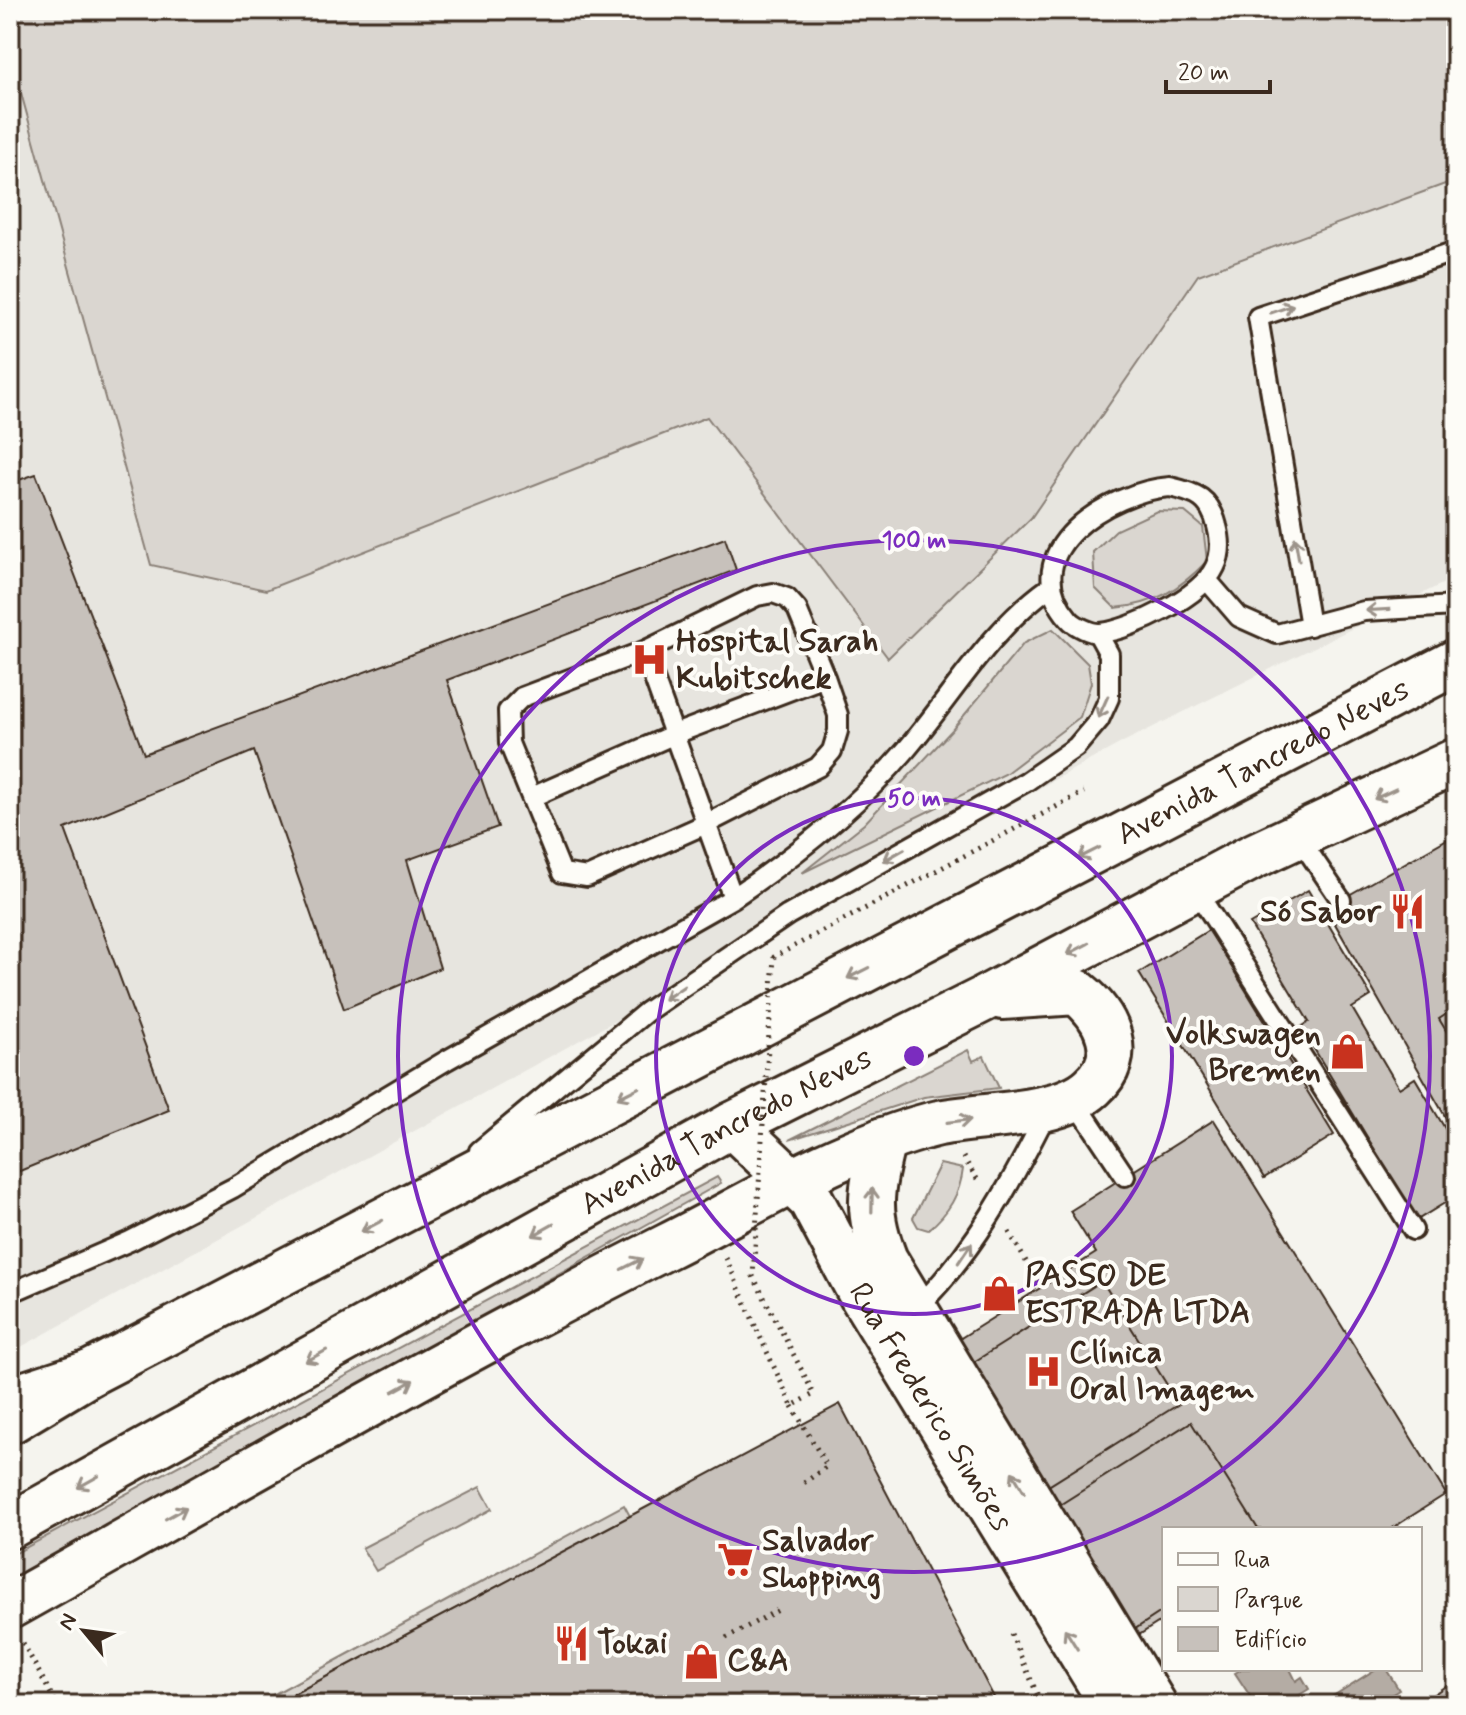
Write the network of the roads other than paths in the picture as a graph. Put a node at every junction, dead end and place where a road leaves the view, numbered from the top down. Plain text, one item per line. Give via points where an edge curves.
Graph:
1 (1456, 251) edge
2 (1207, 580) junction
3 (1050, 587) junction
4 (1456, 606) edge
5 (1310, 626) junction
6 (1098, 634) junction
7 (644, 651) junction
8 (1456, 662) edge
9 (825, 677) junction
10 (675, 734) junction
11 (1456, 761) edge
12 (532, 797) junction
13 (708, 823) junction
14 (1297, 835) junction
15 (1194, 887) junction
16 (733, 898) junction
17 (1341, 900) dead end
18 (984, 999) junction
19 (1063, 1103) junction
20 (732, 1125) junction
21 (883, 1140) junction
22 (1125, 1176) dead end
23 (791, 1179) junction
24 (418, 1202) junction
25 (1413, 1230) dead end
26 (10, 1293) edge
27 (914, 1311) junction
28 (90, 1373) junction
29 (10, 1399) edge
30 (10, 1421) edge
31 (997, 1519) junction
32 (10, 1526) edge
33 (1088, 1597) junction
34 (14, 1619) edge
35 (1113, 1705) edge
36 (1154, 1705) edge

5 -> 1 lane via 1258,317
2 - 3 lane via 1222,543 1213,508 1193,492 1170,487 1136,493 1076,525 1057,553
2 - 5 lane via 1239,617 1277,634
2 - 6 lane via 1138,624
3 - 6 lane via 1072,623
3 - 16 lane via 1017,611 986,644 945,704 834,823
4 -> 5 lane via 1364,611
6 -> 24 lane via 1109,654 1109,698 1076,747 1027,781 788,915 646,1012
7 - 9 lane via 773,593 797,609
7 - 10 lane
7 - 12 lane via 522,697 508,711 509,743
8 -> 24 main road, Avenida Tancredo Neves
9 - 10 lane
9 - 13 lane via 838,715 832,751 818,767
10 - 12 lane
10 - 13 lane
11 -> 14 main road, Avenida Tancredo Neves
12 - 13 lane via 554,860 562,873 577,878
13 - 16 lane
14 - 15 main road, Avenida Tancredo Neves
14 - 17 lane
15 -> 18 main road, Avenida Tancredo Neves
15 - 25 lane
16 - 26 lane via 233,1188 130,1241
18 - 19 main road via 1077,992 1097,1008 1110,1030 1109,1057 1096,1085
18 - 20 main road, Avenida Tancredo Neves
21 -> 19 main road via 940,1123
19 - 22 lane
27 -> 19 lane via 948,1278
20 - 23 main road, Rua Frederico Simões
20 -> 32 main road, Avenida Tancredo Neves
21 - 23 main road
27 -> 21 main road, Rua Frederico Simões via 871,1225 871,1189
23 - 31 main road, Rua Frederico Simões via 811,1200 862,1296
34 -> 23 main road via 532,1315
24 -> 28 main road, Avenida Tancredo Neves
33 -> 27 main road, Rua Frederico Simões
28 - 29 main road
28 - 30 main road, Avenida Tancredo Neves
31 - 33 main road via 1046,1549 1072,1589
35 -> 31 main road, Rua Frederico Simões
33 - 36 main road, Rua Frederico Simões

